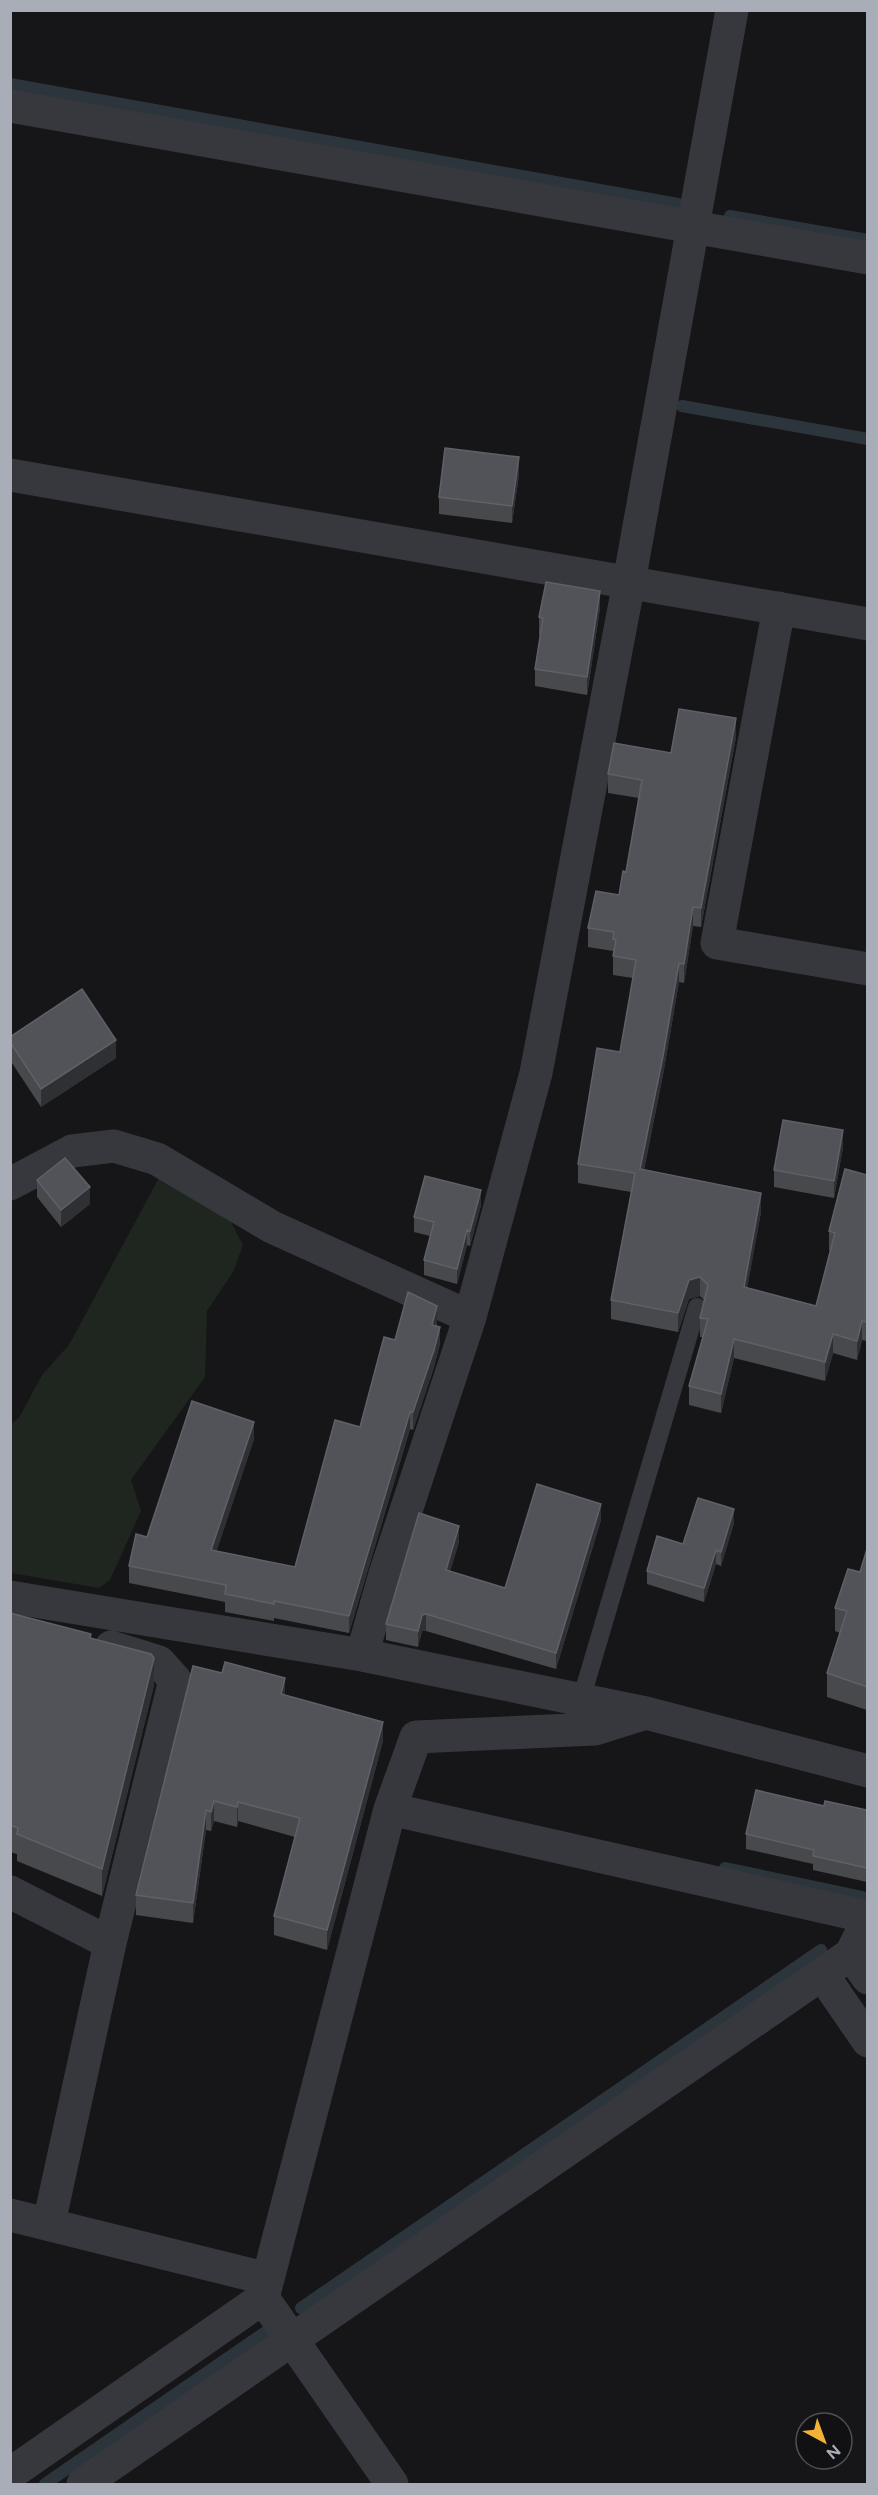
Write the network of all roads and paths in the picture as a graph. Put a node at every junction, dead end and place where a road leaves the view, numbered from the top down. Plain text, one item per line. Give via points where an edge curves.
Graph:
1 (732, 10) edge
2 (10, 106) edge
3 (694, 226) junction
4 (867, 258) edge
5 (10, 475) edge
6 (629, 582) junction
7 (779, 608) junction
8 (867, 624) edge
9 (867, 969) edge
10 (10, 1184) edge
11 (697, 1307) dead end
12 (470, 1317) junction
13 (18, 1598) edge
14 (362, 1655) junction
15 (581, 1700) junction
16 (646, 1713) junction
17 (867, 1771) edge
18 (390, 1809) junction
19 (10, 1892) edge
20 (867, 1918) edge
21 (110, 1943) junction
22 (859, 1966) edge
23 (822, 1974) junction
24 (867, 2041) edge
25 (10, 2215) edge
26 (50, 2223) junction
27 (266, 2288) junction
28 (292, 2340) junction
29 (10, 2474) edge
30 (83, 2484) edge
31 (392, 2484) edge

1 - 3 street
2 - 3 street
3 - 4 street
3 - 6 street
5 - 6 street
6 - 7 street
6 - 12 street via 536,1073
7 - 8 street
7 - 9 street via 717,943
10 - 12 street via 72,1151 114,1146 158,1159 272,1227
11 - 15 lane
12 - 14 street
13 - 14 street
13 - 21 street via 33,1624 159,1662 175,1680
14 - 15 street
15 - 16 street
16 - 17 street
16 - 18 street via 595,1730 416,1737
18 - 20 street
18 - 27 street
19 - 21 street
20 - 22 street
21 - 26 street
22 - 23 street
23 - 24 street
23 - 28 street
25 - 26 street
26 - 27 street
27 - 28 street
27 - 29 street
28 - 30 street
28 - 31 street

